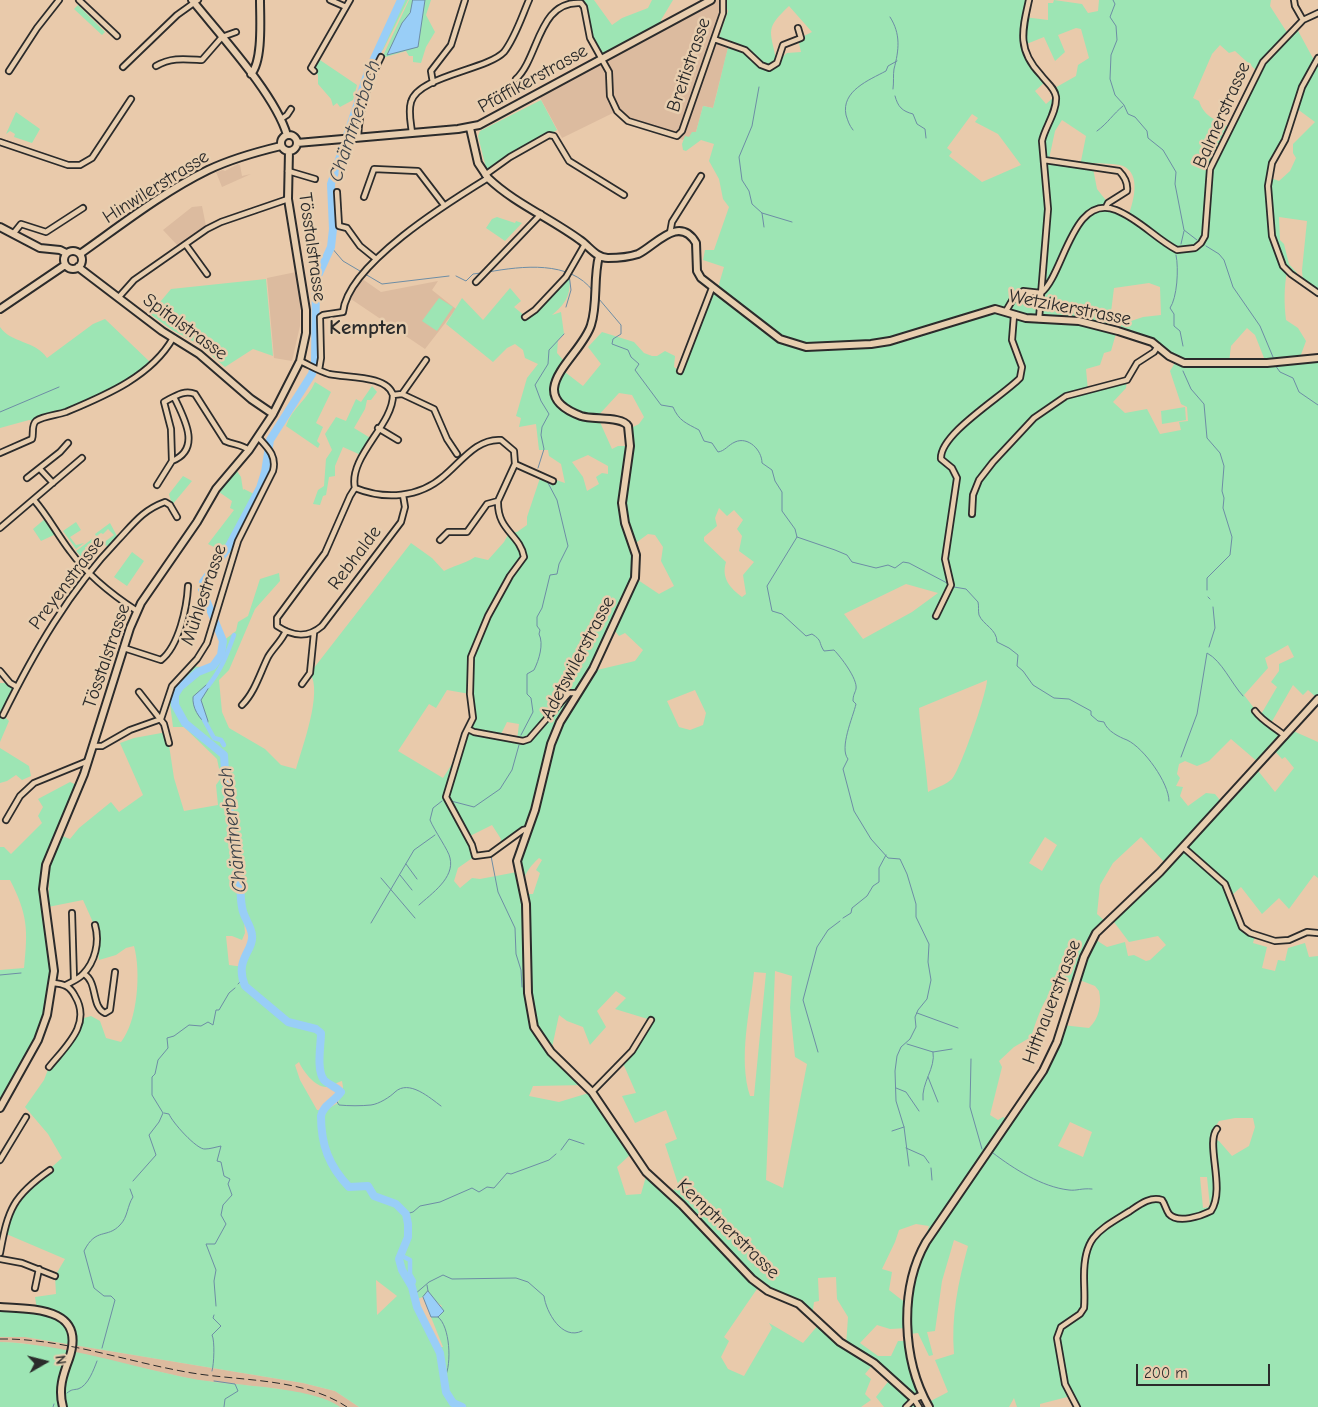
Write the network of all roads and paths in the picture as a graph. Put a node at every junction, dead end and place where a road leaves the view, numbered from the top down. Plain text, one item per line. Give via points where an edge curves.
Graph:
1 (59, 0) edge
2 (79, 0) edge
3 (260, 0) edge
4 (330, 0) edge
5 (350, 0) edge
6 (465, 0) edge
7 (529, 0) edge
8 (711, 0) edge
9 (723, 0) edge
10 (1029, 0) edge
11 (1294, 0) edge
12 (195, 1) edge
13 (346, 7) junction
14 (1318, 13) edge
15 (1303, 20) junction
16 (798, 28) dead end
17 (236, 32) dead end
18 (117, 36) dead end
19 (222, 38) junction
20 (714, 39) junction
21 (381, 57) dead end
22 (601, 58) junction
23 (1318, 58) edge
24 (156, 66) dead end
25 (123, 67) dead end
26 (9, 71) dead end
27 (314, 72) dead end
28 (251, 74) junction
29 (516, 79) dead end
30 (433, 82) junction
31 (131, 99) dead end
32 (291, 109) dead end
33 (281, 119) junction
34 (470, 128) junction
35 (412, 133) junction
36 (287, 135) junction
37 (355, 139) junction
38 (0, 142) edge
39 (297, 144) junction
40 (281, 146) junction
41 (289, 151) junction
42 (1044, 160) junction
43 (288, 171) junction
44 (701, 176) dead end
45 (486, 177) junction
46 (315, 179) dead end
47 (337, 192) dead end
48 (624, 195) dead end
49 (364, 197) dead end
50 (288, 200) junction
51 (444, 205) junction
52 (1106, 207) junction
53 (83, 208) dead end
54 (541, 214) junction
55 (0, 227) edge
56 (670, 233) junction
57 (13, 234) junction
58 (585, 244) junction
59 (186, 245) junction
60 (66, 254) junction
61 (80, 254) junction
62 (599, 256) junction
63 (376, 259) junction
64 (65, 265) junction
65 (78, 267) junction
66 (208, 274) dead end
67 (476, 282) dead end
68 (712, 288) junction
69 (1318, 292) edge
70 (1041, 293) junction
71 (118, 298) junction
72 (0, 309) edge
73 (1006, 311) junction
74 (1014, 315) junction
75 (525, 316) dead end
76 (1039, 319) junction
77 (173, 338) junction
78 (1158, 346) junction
79 (1318, 358) edge
80 (426, 360) dead end
81 (300, 361) junction
82 (318, 370) junction
83 (680, 371) dead end
84 (402, 394) junction
85 (393, 395) junction
86 (174, 398) junction
87 (273, 414) junction
88 (378, 428) junction
89 (258, 437) junction
90 (398, 440) dead end
91 (68, 443) dead end
92 (249, 450) junction
93 (0, 453) edge
94 (457, 454) dead end
95 (82, 458) dead end
96 (172, 461) junction
97 (515, 464) junction
98 (40, 469) junction
99 (27, 478) dead end
100 (553, 481) dead end
101 (53, 483) junction
102 (157, 485) dead end
103 (355, 488) junction
104 (403, 495) junction
105 (34, 500) junction
106 (498, 501) junction
107 (972, 514) dead end
108 (177, 517) dead end
109 (0, 528) edge
110 (440, 540) dead end
111 (88, 573) junction
112 (188, 586) dead end
113 (136, 611) junction
114 (936, 616) dead end
115 (286, 631) junction
116 (314, 633) junction
117 (124, 648) junction
118 (0, 671) edge
119 (302, 684) dead end
120 (17, 687) junction
121 (139, 692) dead end
122 (576, 693) junction
123 (1318, 699) edge
124 (242, 705) dead end
125 (1255, 711) dead end
126 (3, 715) dead end
127 (161, 719) junction
128 (468, 729) junction
129 (1285, 736) junction
130 (169, 743) dead end
131 (93, 746) junction
132 (88, 761) junction
133 (6, 820) dead end
134 (528, 829) junction
135 (1184, 847) junction
136 (72, 914) dead end
137 (95, 925) dead end
138 (1318, 933) edge
139 (114, 972) dead end
140 (84, 974) junction
141 (74, 980) junction
142 (53, 983) junction
143 (66, 985) junction
144 (652, 1020) dead end
145 (49, 1067) dead end
146 (586, 1085) joint
147 (592, 1092) junction
148 (0, 1108) edge
149 (26, 1117) dead end
150 (1217, 1129) dead end
151 (0, 1160) edge
152 (50, 1170) dead end
153 (0, 1253) edge
154 (0, 1259) edge
155 (39, 1270) junction
156 (55, 1276) dead end
157 (35, 1288) dead end
158 (0, 1307) edge
159 (922, 1395) junction
160 (914, 1399) junction
161 (63, 1407) edge
162 (906, 1407) edge
163 (919, 1407) edge
164 (929, 1407) edge
165 (1077, 1407) edge

1 - 26 street
2 - 18 street
3 - 28 street via 258,52
4 - 13 street
5 - 13 street
6 - 30 street via 451,45 431,71
7 - 30 street via 503,52
8 - 22 street, Pfäffikerstrasse
9 - 20 street, Breitistrasse via 724,7
10 - 42 street via 1022,25 1024,45 1034,68 1056,96 1042,141
11 - 15 street
12 - 19 street
12 - 25 street
13 - 27 street via 312,68
14 - 15 street, Balmerstrasse
15 - 52 street, Balmerstrasse via 1263,62 1210,169 1207,228 1202,243 1195,248 1177,250 1118,211
16 - 20 street via 801,38 783,45 777,63 769,68 745,50
17 - 19 street
19 - 24 street via 202,60 177,58
19 - 28 street
20 - 22 street, Breitistrasse via 682,131 677,136 628,121 617,111 610,96 609,72
21 - 37 street via 368,84
22 - 29 street via 588,31 584,6 578,2 566,3 548,16 523,71
22 - 34 street, Pfäffikerstrasse via 508,112
23 - 69 street via 1302,87 1284,140 1272,163 1268,186 1272,236 1280,259 1291,274
28 - 33 street
30 - 35 street via 412,98
31 - 38 street via 92,158 80,165 68,166
32 - 33 street
33 - 36 street
34 - 35 street, Pfäffikerstrasse
34 - 45 street via 478,163
35 - 37 street, Pfäffikerstrasse
36 - 39 street via 294,137
36 - 40 street via 281,140
37 - 39 street, Pfäffikerstrasse
39 - 41 street
40 - 41 street
40 - 61 street, Hinwilerstrasse via 208,170
41 - 43 street, Tösstalstrasse
42 - 52 street via 1119,171 1128,185 1127,191
42 - 70 street via 1048,208
43 - 46 street
43 - 50 street, Tösstalstrasse
44 - 56 street via 672,222
45 - 48 street via 510,157 549,135 554,136 569,161
45 - 51 street
45 - 54 street
47 - 63 street via 339,226 346,228
49 - 51 street via 374,168 413,170 423,175
50 - 59 street via 221,222
50 - 81 street, Tösstalstrasse via 306,310
51 - 63 street
52 - 70 street via 1078,225 1055,274
53 - 57 street via 50,230 43,232 22,224
54 - 58 street
54 - 67 street
55 - 57 street
56 - 62 street via 638,254
56 - 68 street via 682,232 693,239 697,248 698,275
57 - 60 street via 40,248 60,250
58 - 62 street
58 - 75 street via 568,273 549,296
59 - 66 street
59 - 71 street via 134,280
60 - 61 street via 74,250
60 - 64 street via 63,259
61 - 65 street
62 - 122 street, Adetswilerstrasse via 596,304 590,329 583,343 561,369 554,388 559,402 574,412 595,419 621,420 628,426 630,446 622,503 636,555 636,570 598,658
63 - 82 street via 345,301 343,312 320,317 321,358
64 - 65 street via 71,269
64 - 72 street
65 - 71 street, Spitalstrasse
68 - 73 street, Wetzikerstrasse via 780,340 806,347 881,343 987,310
68 - 83 street
70 - 73 street via 1023,291
70 - 76 street
71 - 77 street, Spitalstrasse
73 - 74 street, Wetzikerstrasse
74 - 76 street, Wetzikerstrasse
74 - 114 street via 1012,340 1022,366 1020,378 949,438 941,454 957,478 945,559 951,585
76 - 78 street, Wetzikerstrasse via 1096,325 1146,339
77 - 87 street, Spitalstrasse via 199,354
77 - 93 street via 168,347 132,380 63,413 36,421 32,439
78 - 79 street, Wetzikerstrasse via 1184,363 1267,363
78 - 107 street via 1137,363 1127,380 1066,396 1034,418 979,480 973,495
80 - 84 street
81 - 82 street
81 - 87 street, Tösstalstrasse
82 - 85 street via 381,382 390,387
84 - 85 street
84 - 94 street via 434,409
85 - 88 street via 392,405
86 - 92 street via 190,391 195,394 225,441
86 - 96 street via 164,402 171,429
86 - 96 street via 186,420 189,440 181,457
87 - 89 street, Tösstalstrasse
88 - 90 street
88 - 103 street via 353,479
89 - 92 street, Tösstalstrasse
89 - 127 street, Mühlestrasse via 272,454 274,471 238,541 216,617 202,652 172,686
91 - 98 street
92 - 113 street, Tösstalstrasse via 216,489
95 - 101 street
96 - 102 street
97 - 100 street
97 - 104 street via 514,451 506,442 487,440 432,484
97 - 106 street
98 - 99 street
98 - 101 street
101 - 105 street
103 - 104 street via 381,495
103 - 115 street via 325,553 277,618 277,626
104 - 116 street, Rebhalde via 405,507 401,522
105 - 109 street
105 - 111 street
106 - 110 street via 487,504 467,532 448,532
106 - 128 street via 500,521 520,546 524,557 488,616 471,657 473,718
108 - 111 street, Preyenstrasse via 165,502 146,510
111 - 113 street
111 - 120 street, Preyenstrasse via 36,651
112 - 117 street via 180,628 165,657 155,659
113 - 117 street, Tösstalstrasse
115 - 116 street via 297,635
115 - 124 street
116 - 119 street via 310,673
117 - 131 street, Tösstalstrasse
118 - 120 street
120 - 126 street, Preyenstrasse
121 - 127 street
122 - 128 street via 569,693 529,739 523,741
122 - 134 street, Adetswilerstrasse via 551,744 538,802
123 - 129 street, Hittnauerstrasse
125 - 129 street
127 - 130 street
127 - 131 street via 130,730 102,746
128 - 134 street via 446,797 475,856 490,854
129 - 135 street, Hittnauerstrasse
131 - 132 street, Tösstalstrasse
132 - 133 street via 34,783 20,796
132 - 142 street, Tösstalstrasse via 48,858 44,877
134 - 146 street, Adetswilerstrasse via 516,865 526,904 531,1017 541,1040
135 - 138 street via 1225,884 1242,927 1250,933 1275,941 1289,940 1307,932
135 - 159 street, Hittnauerstrasse via 1096,933 1084,956 1057,1042 1043,1071 920,1253 911,1282 907,1319
136 - 141 street
137 - 140 street via 97,947
139 - 140 street via 110,1010 105,1013 99,1008 91,981
140 - 141 street
141 - 143 street
142 - 143 street
142 - 148 street, Tösstalstrasse via 41,1033
143 - 145 street via 78,1001 80,1024
144 - 147 street via 632,1051
146 - 147 street, Kemptnerstrasse
147 - 160 street, Kemptnerstrasse via 646,1172 752,1279 768,1291 799,1304 840,1342 874,1363
149 - 151 street
150 - 165 street via 1212,1138 1217,1175 1211,1211 1186,1219 1178,1218 1169,1214 1162,1200 1152,1199 1116,1220 1088,1243 1084,1258 1084,1308 1061,1327 1057,1338 1065,1384
152 - 153 street via 26,1186 18,1197
154 - 155 street via 22,1262
155 - 156 street
155 - 157 street
158 - 161 street via 49,1311 67,1325 72,1346 61,1384
159 - 160 street
159 - 164 street
160 - 162 street
160 - 163 street

